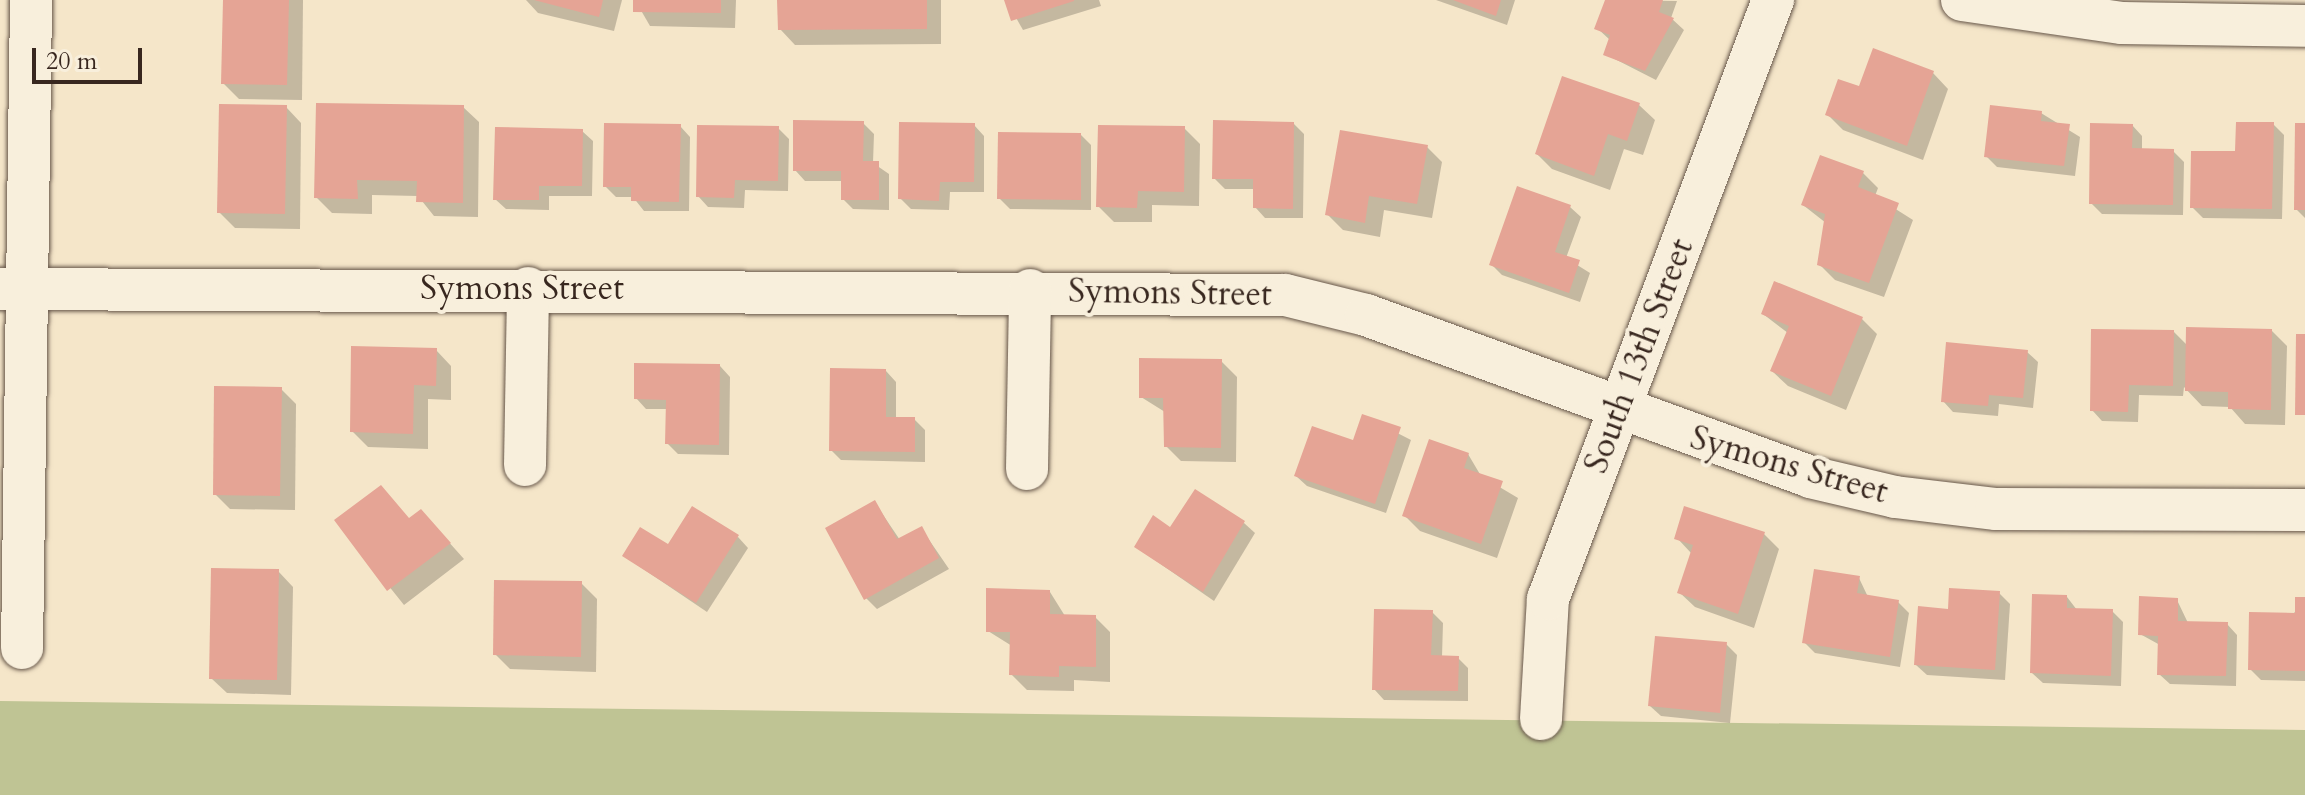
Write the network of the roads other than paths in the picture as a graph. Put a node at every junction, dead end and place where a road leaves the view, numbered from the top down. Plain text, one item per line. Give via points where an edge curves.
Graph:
1 (31, 0) edge
2 (1773, 0) edge
3 (1962, 0) edge
4 (2305, 26) edge
5 (528, 288) junction
6 (14, 290) edge
7 (1030, 290) junction
8 (1618, 413) junction
9 (525, 465) dead end
10 (1027, 469) dead end
11 (2305, 510) edge
12 (22, 648) dead end
13 (1541, 719) dead end

1 - 6 street
2 - 8 street, South 13th Street
3 - 4 street via 2122,23
5 - 6 street, Symons Street
5 - 7 street, Symons Street
5 - 9 street
6 - 12 street
7 - 8 street, Symons Street via 1285,295 1366,315
7 - 10 street
8 - 11 street, Symons Street via 1810,477 1895,497 1996,509
8 - 13 street, South 13th Street via 1548,599

